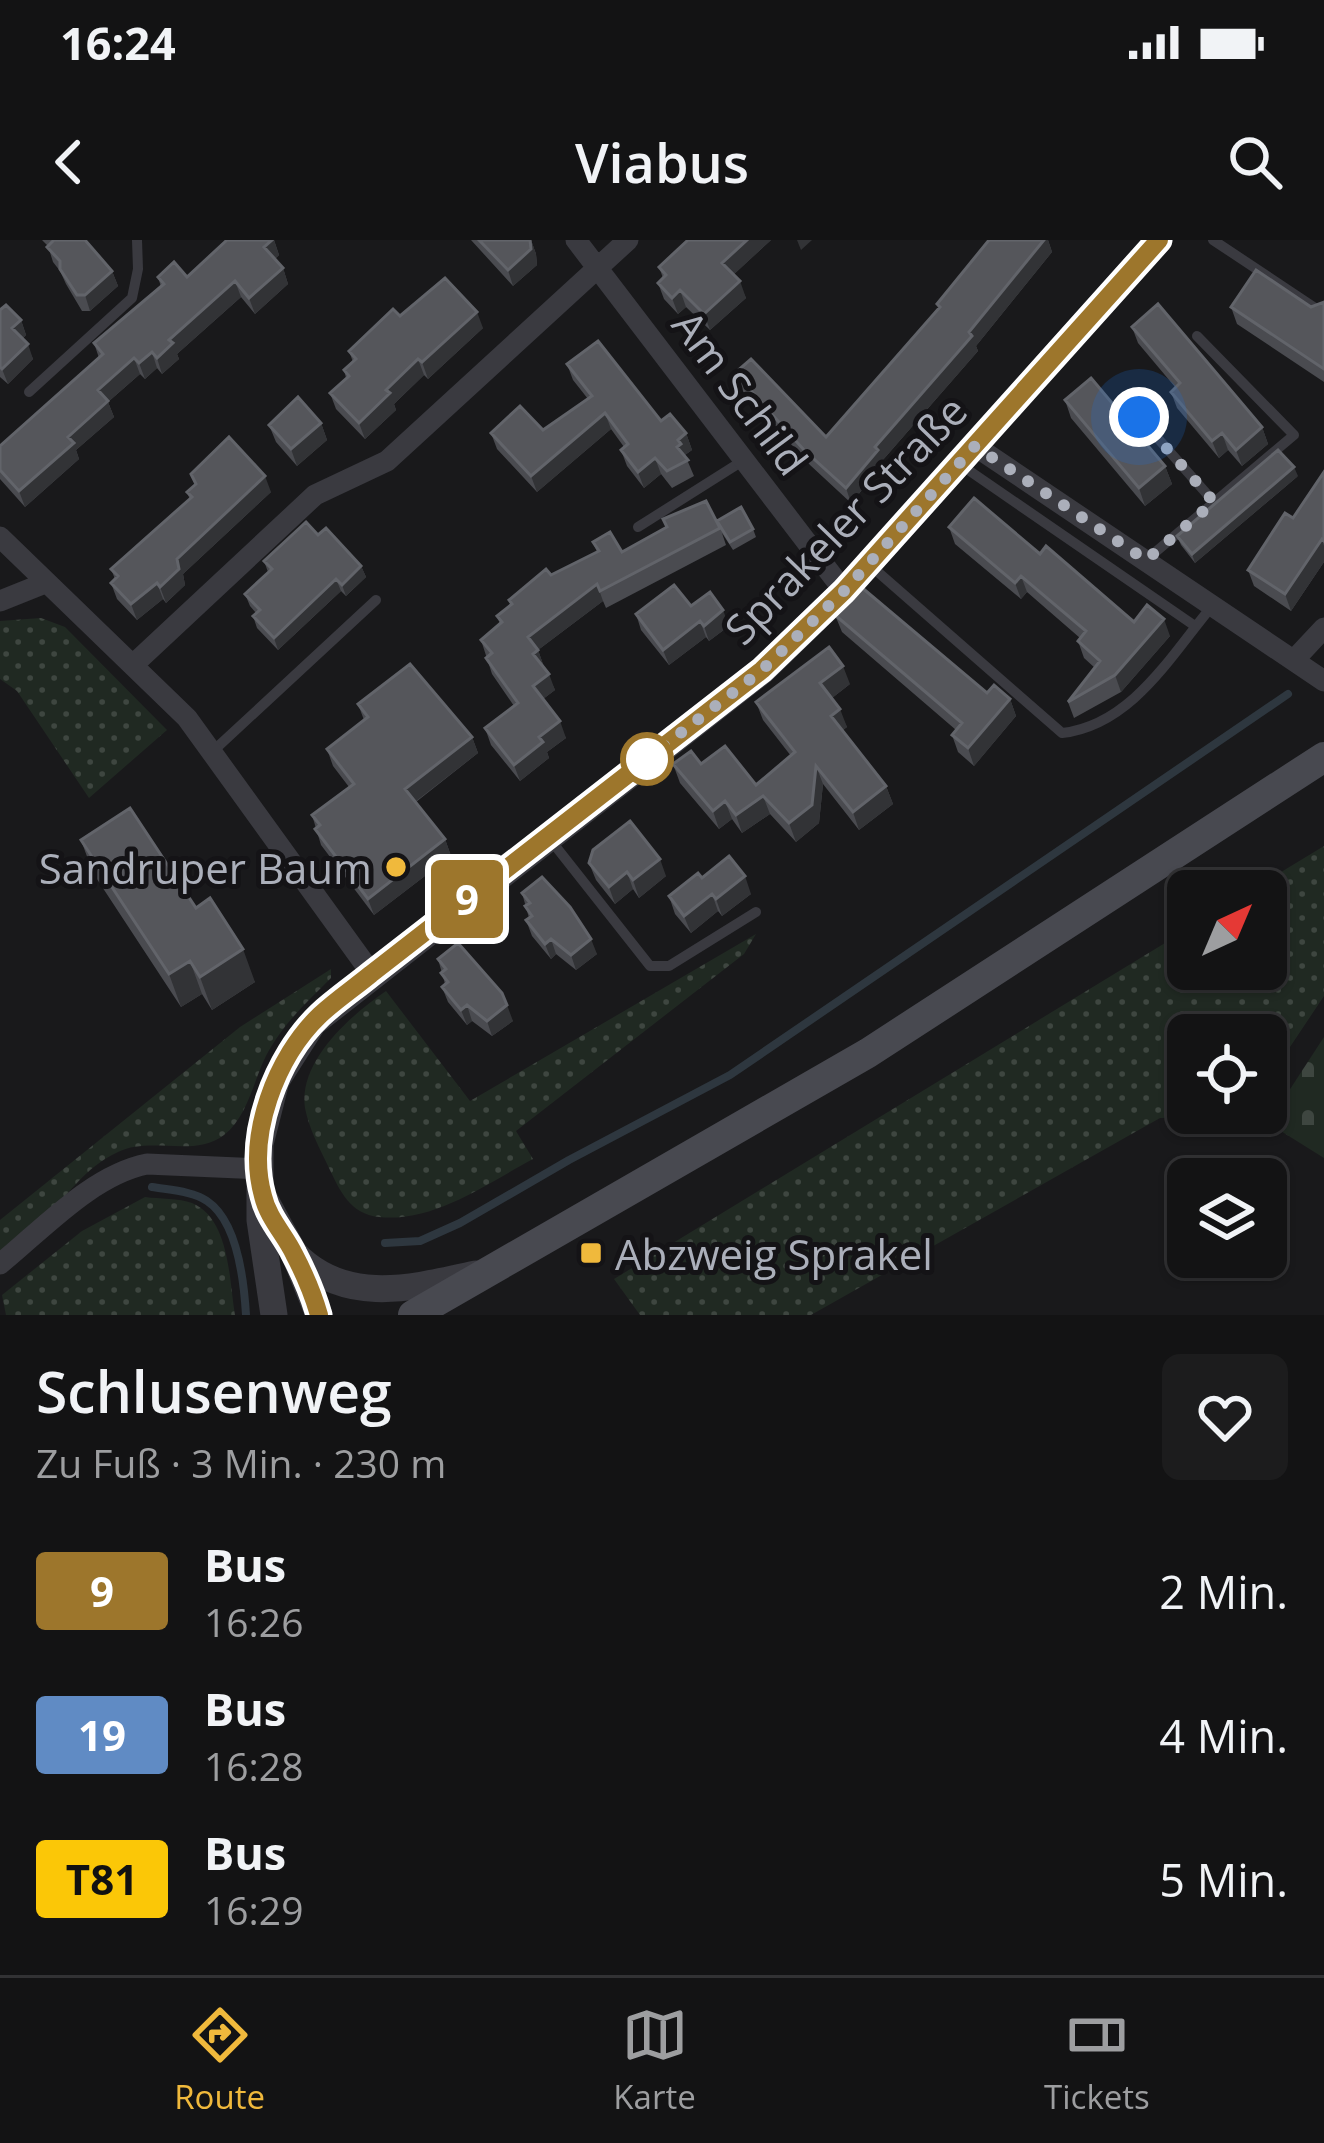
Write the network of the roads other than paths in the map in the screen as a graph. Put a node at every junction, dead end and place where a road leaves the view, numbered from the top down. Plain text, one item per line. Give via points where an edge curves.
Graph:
1 (136, 240) edge
2 (576, 240) edge
3 (628, 240) edge
4 (1213, 240) edge
5 (1148, 244) edge
6 (597, 268) junction
7 (1324, 314) edge
8 (1197, 335) dead end
9 (29, 392) dead end
10 (1139, 417) dead end
11 (967, 454) junction
12 (744, 460) junction
13 (1214, 502) junction
14 (638, 527) dead end
15 (0, 537) edge
16 (1146, 560) junction
17 (868, 563) junction
18 (45, 583) junction
19 (844, 591) junction
20 (376, 600) dead end
21 (0, 601) edge
22 (1213, 605) junction
23 (1195, 626) junction
24 (1324, 628) edge
25 (1294, 661) junction
26 (134, 664) junction
27 (1324, 681) edge
28 (212, 752) junction
29 (1324, 757) edge
30 (548, 836) junction
31 (756, 912) dead end
32 (371, 974) junction
33 (261, 1182) junction
34 (294, 1253) junction
35 (0, 1264) edge
36 (491, 1271) junction
37 (274, 1315) edge
38 (319, 1315) edge
39 (413, 1315) edge

1 - 9 lane via 132,298
2 - 6 street, Am Schild
3 - 6 street
4 - 7 lane
5 - 11 street, Sprakeler Straße
6 - 12 street, Am Schild
6 - 26 street via 387,461 315,495
8 - 13 lane via 1294,435
10 - 13 lane
11 - 16 street
11 - 17 street, Sprakeler Straße
11 - 23 lane
12 - 14 lane
12 - 19 street, Am Schild
13 - 16 lane
15 - 18 street
16 - 22 street
17 - 19 street, Sprakeler Straße
17 - 23 lane via 1062,733 1084,731 1134,701
18 - 21 street
18 - 26 street
19 - 30 street, Sprakeler Straße via 762,670
20 - 28 lane
22 - 23 lane
22 - 25 street
24 - 25 street
25 - 27 street
26 - 28 street
28 - 32 street
29 - 36 main road via 868,1053
30 - 31 lane via 650,966 669,966
30 - 32 street, Sprakeler Straße
32 - 33 street, Sprakeler Straße via 321,1014 288,1058 268,1104
33 - 34 street
33 - 35 street via 131,1167
33 - 37 street, Sprakeler Straße
34 - 36 street via 332,1280 370,1291
34 - 38 street
36 - 39 main road

